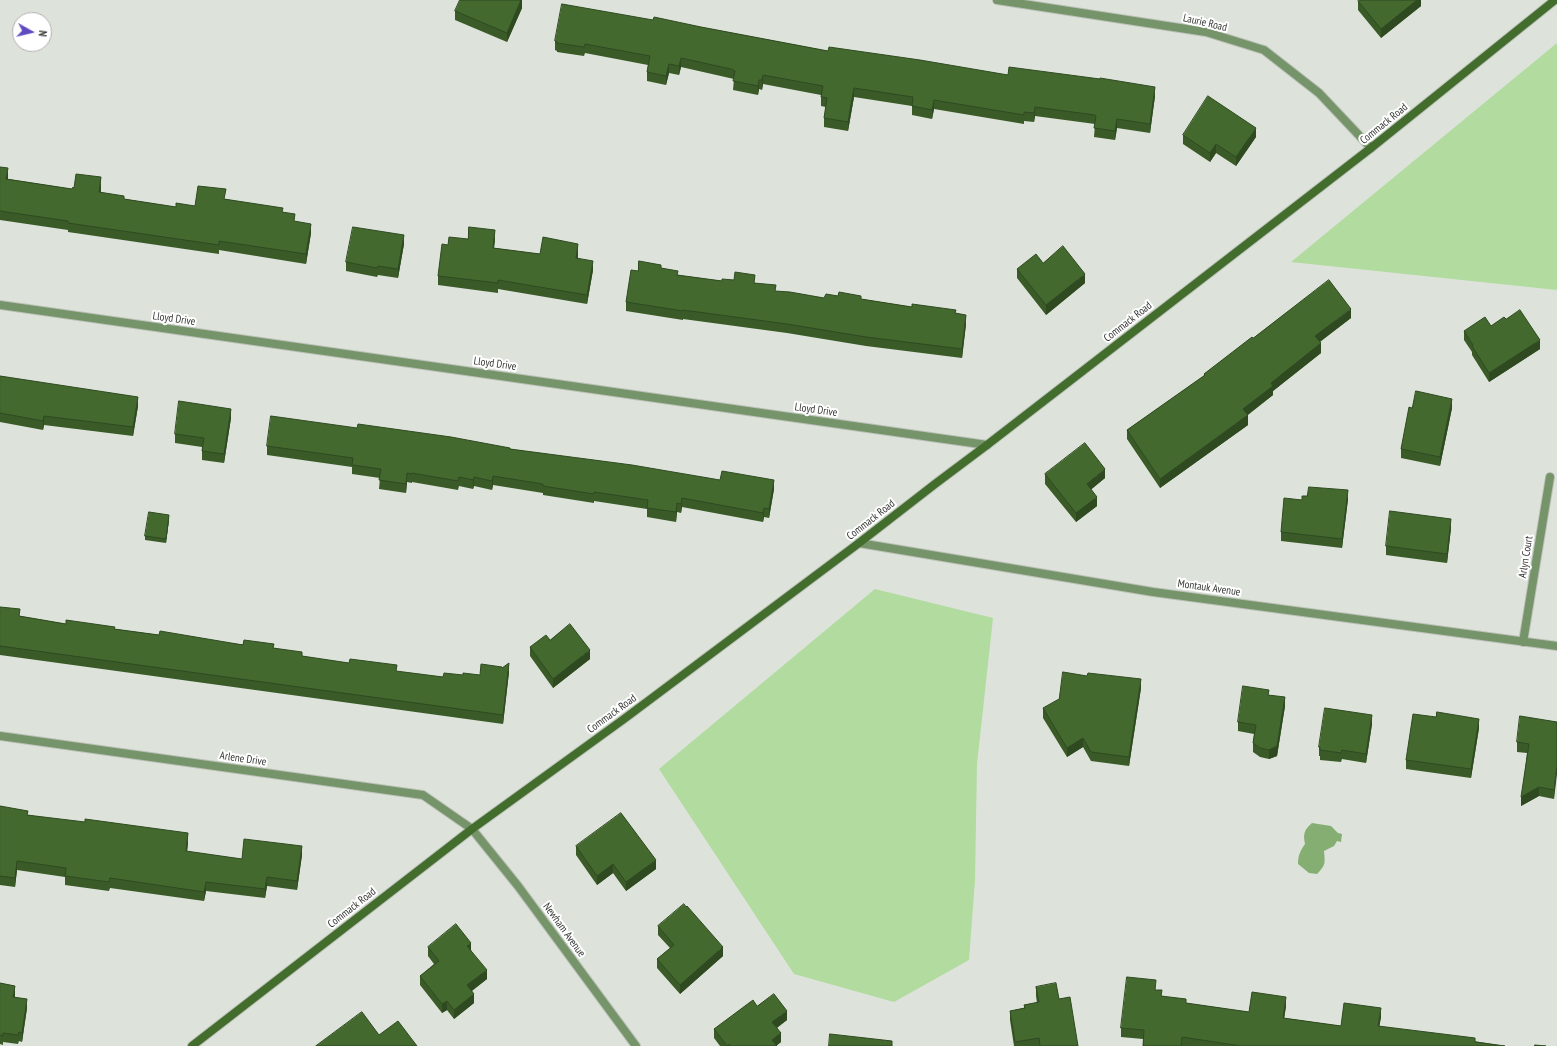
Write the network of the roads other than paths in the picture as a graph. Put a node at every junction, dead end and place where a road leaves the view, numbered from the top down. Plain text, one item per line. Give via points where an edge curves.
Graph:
1 (997, 0) edge
2 (1555, 0) edge
3 (1371, 148) junction
4 (0, 305) edge
5 (987, 445) junction
6 (1550, 477) dead end
7 (859, 543) junction
8 (1523, 642) junction
9 (1557, 646) edge
10 (0, 736) edge
11 (472, 829) junction
12 (192, 1046) edge
13 (636, 1046) edge

1 - 3 street, Laurie Road via 1206,32 1264,50 1318,93
2 - 3 street, Commack Road
3 - 5 street, Commack Road
4 - 5 street, Lloyd Drive
5 - 7 street, Commack Road
6 - 8 street, Arlyn Court
7 - 8 street, Montauk Avenue via 1153,592
7 - 11 street, Commack Road
8 - 9 street, Montauk Avenue
10 - 11 street, Arlene Drive via 423,795
11 - 12 street, Commack Road
11 - 13 street, Newham Avenue via 518,886

